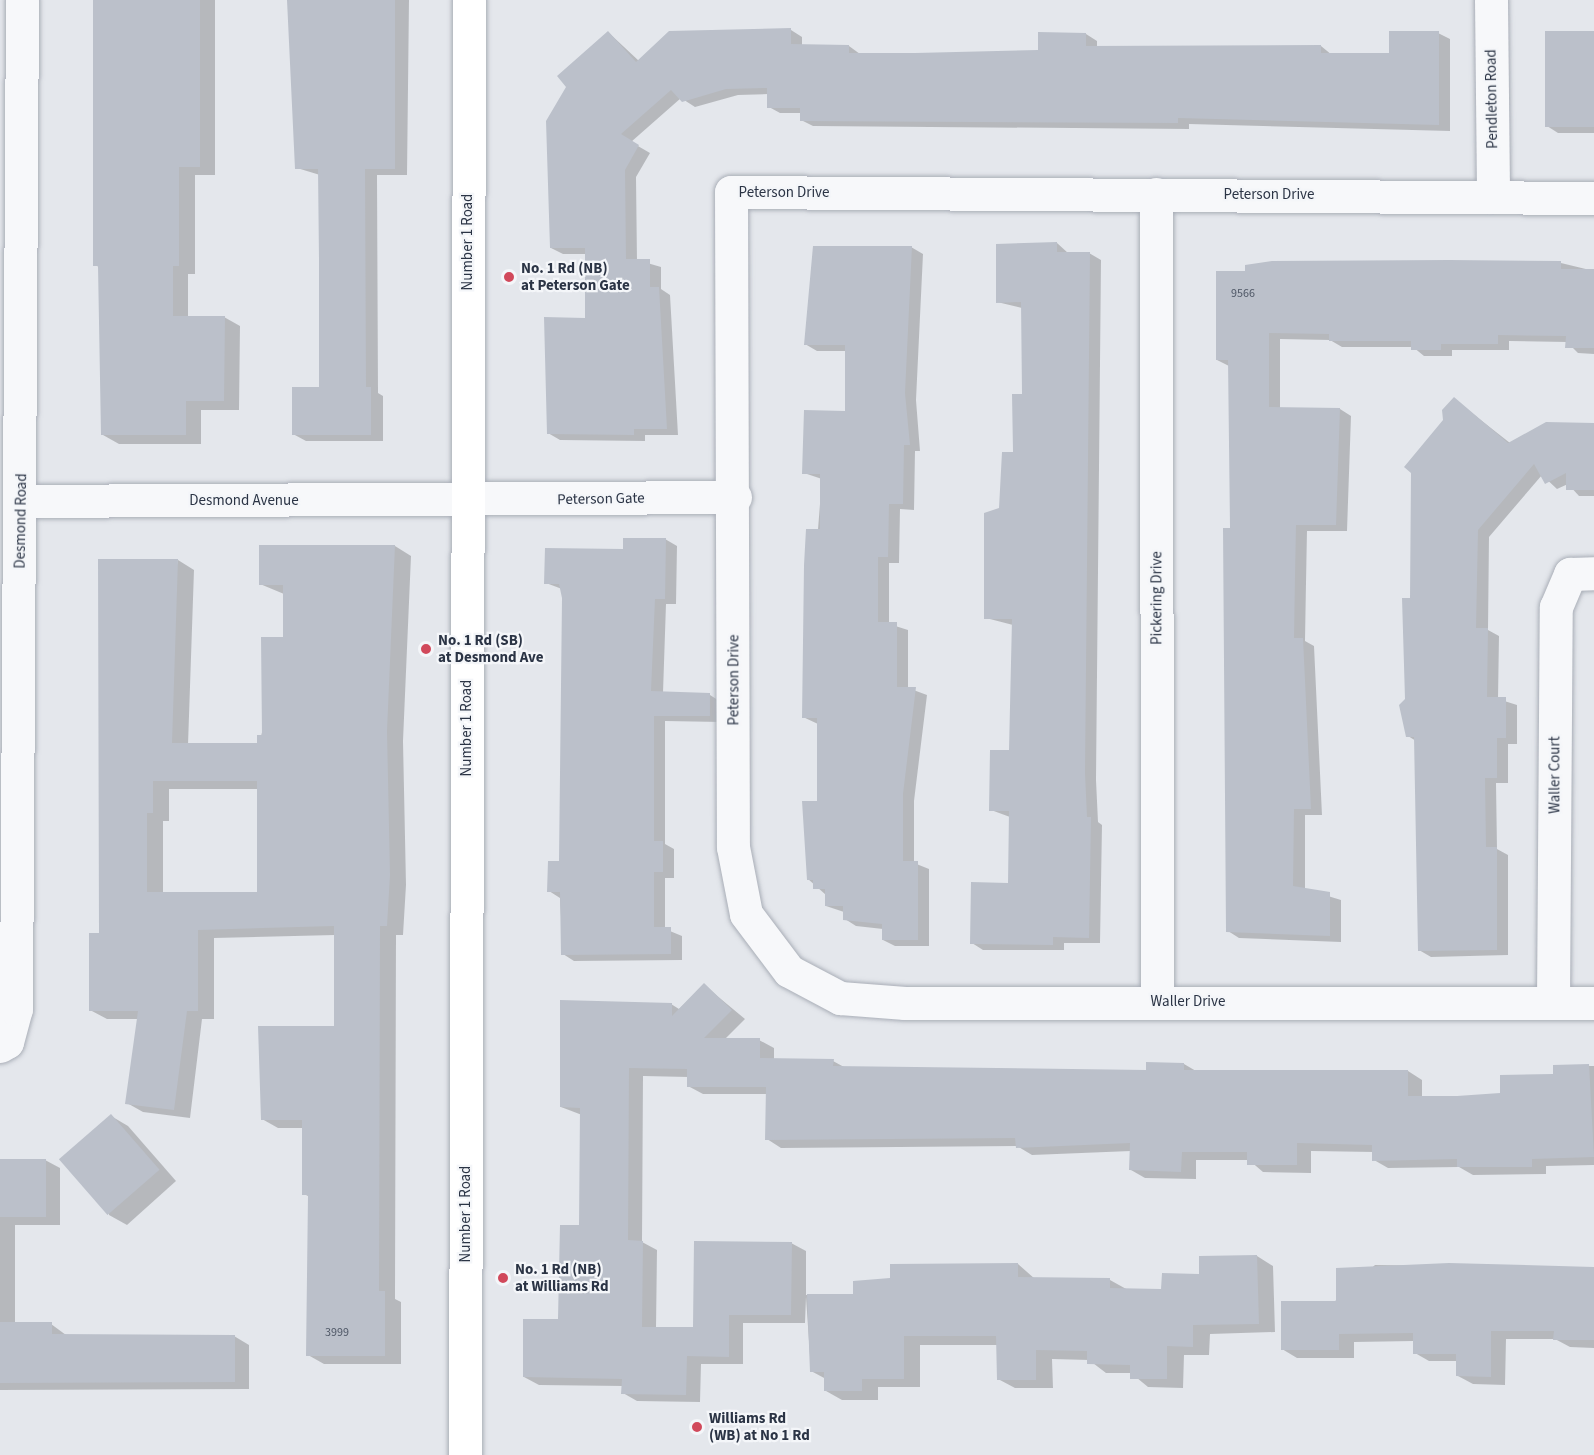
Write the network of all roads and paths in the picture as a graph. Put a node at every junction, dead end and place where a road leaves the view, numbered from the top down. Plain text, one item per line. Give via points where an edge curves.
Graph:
1 (22, 0) edge
2 (469, 0) edge
3 (1491, 0) edge
4 (1156, 195) junction
5 (1493, 197) junction
6 (1594, 198) edge
7 (735, 497) junction
8 (467, 500) junction
9 (21, 501) junction
10 (1594, 573) edge
11 (789, 970) joint
12 (1157, 1002) junction
13 (1553, 1002) junction
14 (1594, 1003) edge
15 (3, 1044) edge
16 (465, 1455) edge

1 - 9 street, Desmond Road
2 - 8 main road, Number 1 Road
3 - 5 street, Pendleton Road
4 - 5 street, Peterson Drive
4 - 7 street, Peterson Drive via 731,192
4 - 12 street, Pickering Drive
5 - 6 street, Peterson Drive
7 - 8 street, Peterson Gate
7 - 11 street, Peterson Drive via 736,876 756,932
8 - 9 street, Desmond Avenue
8 - 16 main road, Number 1 Road
9 - 15 street, Desmond Road via 16,1009
10 - 13 street, Waller Court via 1570,574 1556,607
11 - 12 street, Waller Drive via 819,990 866,1002
12 - 13 street, Waller Drive
13 - 14 street, Waller Drive

